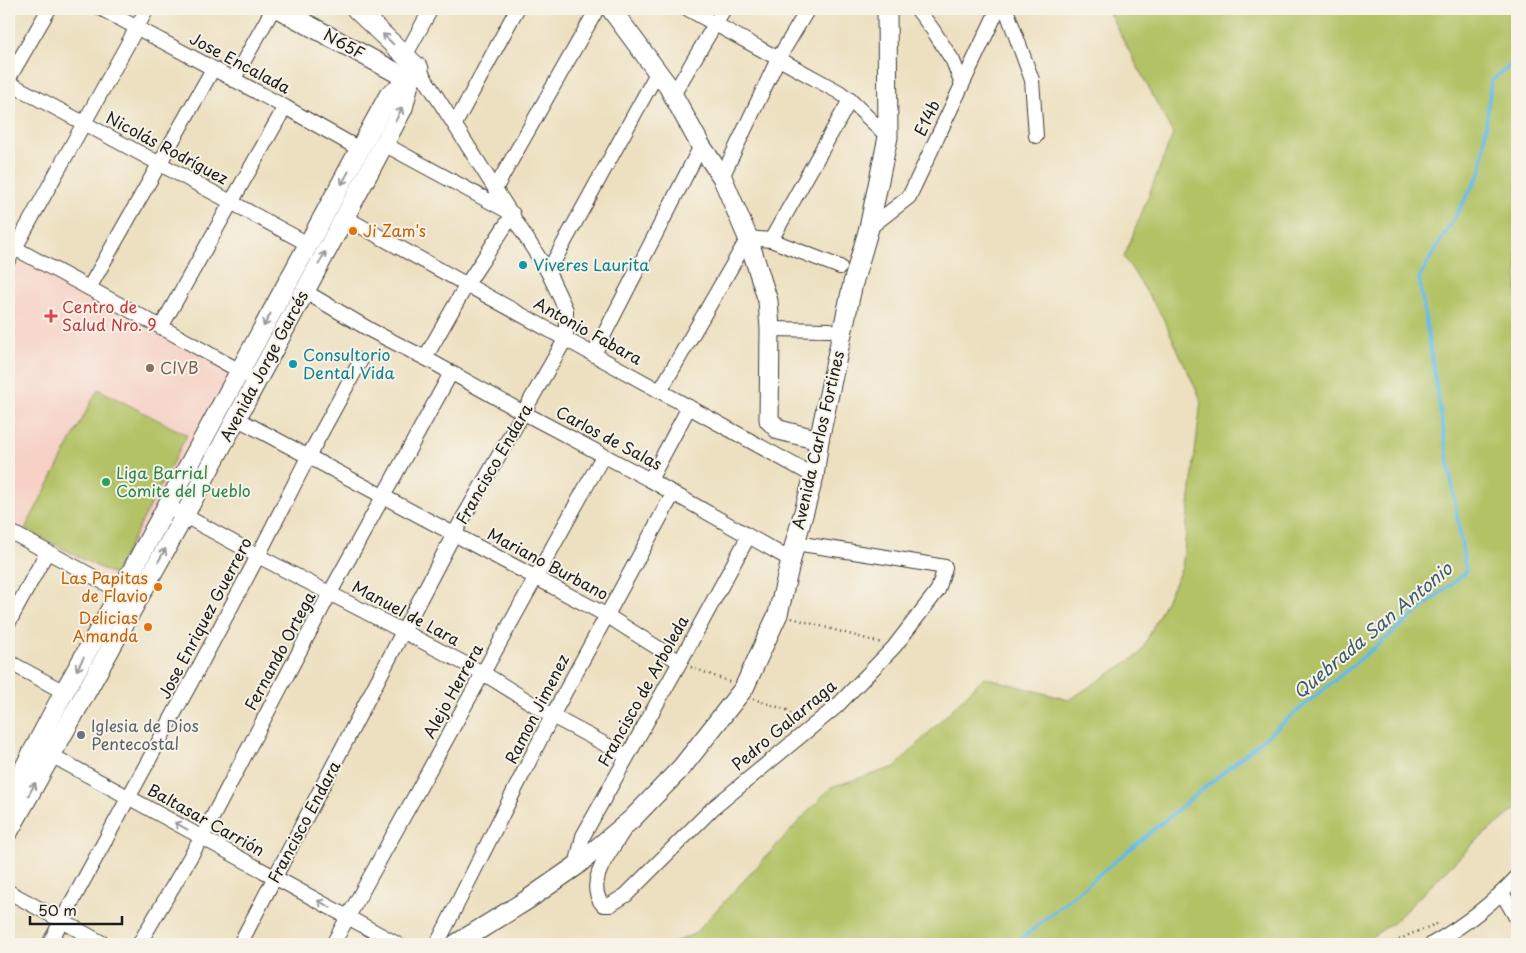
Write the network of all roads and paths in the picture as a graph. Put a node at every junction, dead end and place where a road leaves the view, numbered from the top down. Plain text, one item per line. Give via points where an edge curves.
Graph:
1 (49, 9) edge
2 (102, 9) edge
3 (147, 9) edge
4 (273, 9) edge
5 (279, 9) edge
6 (356, 9) edge
7 (431, 9) edge
8 (517, 9) edge
9 (598, 9) edge
10 (611, 9) edge
11 (688, 9) edge
12 (724, 9) edge
13 (808, 9) edge
14 (887, 9) edge
15 (917, 9) edge
16 (998, 9) edge
17 (1006, 9) edge
18 (716, 23) junction
19 (136, 27) junction
20 (405, 56) junction
21 (778, 59) junction
22 (213, 69) junction
23 (657, 73) junction
24 (414, 75) junction
25 (9, 78) edge
26 (233, 80) junction
27 (9, 83) edge
28 (962, 84) junction
29 (672, 95) junction
30 (850, 100) junction
31 (285, 107) junction
32 (83, 124) junction
33 (455, 124) junction
34 (1036, 136) dead end
35 (888, 137) junction
36 (384, 144) junction
37 (701, 146) junction
38 (361, 150) junction
39 (159, 164) junction
40 (722, 177) junction
41 (495, 189) junction
42 (231, 202) junction
43 (513, 214) junction
44 (344, 217) junction
45 (869, 228) junction
46 (748, 238) junction
47 (771, 240) junction
48 (308, 244) junction
49 (11, 251) edge
50 (840, 267) dead end
51 (548, 272) junction
52 (467, 284) junction
53 (89, 288) junction
54 (304, 291) junction
55 (161, 327) junction
56 (770, 329) junction
57 (830, 330) dead end
58 (566, 338) junction
59 (594, 354) junction
60 (425, 358) junction
61 (361, 360) dead end
62 (239, 371) junction
63 (451, 373) junction
64 (256, 380) junction
65 (660, 392) junction
66 (689, 407) junction
67 (524, 413) junction
68 (236, 418) junction
69 (819, 440) junction
70 (603, 456) junction
71 (308, 457) junction
72 (814, 476) junction
73 (650, 480) junction
74 (673, 494) junction
75 (383, 496) junction
76 (167, 506) junction
77 (184, 516) junction
78 (9, 531) edge
79 (454, 534) junction
80 (748, 537) junction
81 (48, 552) junction
82 (793, 552) junction
83 (258, 556) junction
84 (945, 567) joint
85 (536, 577) junction
86 (330, 593) junction
87 (129, 596) junction
88 (606, 614) junction
89 (791, 618) dead end
90 (9, 622) edge
91 (404, 632) junction
92 (887, 645) dead end
93 (9, 662) edge
94 (686, 665) junction
95 (483, 673) junction
96 (731, 683) dead end
97 (64, 692) junction
98 (747, 697) dead end
99 (552, 716) junction
100 (803, 722) dead end
101 (51, 755) junction
102 (627, 756) junction
103 (9, 797) edge
104 (128, 797) junction
105 (632, 819) junction
106 (9, 831) edge
107 (202, 837) junction
108 (576, 866) junction
109 (275, 877) junction
110 (1517, 877) edge
111 (9, 892) edge
112 (1502, 893) junction
113 (348, 917) junction
114 (1517, 919) edge
115 (62, 920) junction
116 (1450, 940) edge
117 (49, 944) edge
118 (104, 944) edge
119 (139, 944) edge
120 (240, 944) edge
121 (333, 944) edge
122 (397, 944) edge
123 (437, 944) edge
124 (456, 944) edge
125 (1390, 944) edge
126 (1432, 944) edge

1 - 25 street
2 - 19 street, Jose Encalada
3 - 19 street
4 - 26 street
5 - 24 street, N65F
20 -> 6 street, Francisco Endara
7 - 20 street
8 - 33 street
9 - 41 street
10 - 23 street
11 - 18 street
12 - 18 street
13 - 21 street
14 - 35 street, Avenida Carlos Fortines
15 - 28 street via 953,61
16 - 28 street, E14b
17 - 34 street via 1032,80
18 - 21 street
18 - 29 street
19 - 22 street, Jose Encalada
19 - 32 street
20 - 24 street, Francisco Endara
21 - 30 street
21 - 40 street
22 - 26 street, Jose Encalada
22 - 39 street
23 - 29 street
23 - 51 street
24 - 33 street, Francisco Endara
36 -> 24 street, Avenida Jorge Garcés
24 - 38 street, Avenida Jorge Garcés via 389,95
26 - 31 street, Jose Encalada
27 - 32 street, Nicolás Rodríguez
28 - 45 street, E14b via 909,197
29 - 37 street
30 - 35 street
30 - 47 street
31 - 38 street, Jose Encalada
31 - 42 street
32 - 39 street, Nicolás Rodríguez
32 - 49 street
33 - 41 street, Francisco Endara
35 - 45 street, Avenida Carlos Fortines
36 - 43 street
36 - 44 street, Avenida Jorge Garcés
37 - 40 street
37 - 59 street
38 -> 48 street, Avenida Jorge Garcés
39 - 42 street, Nicolás Rodríguez
39 - 53 street
40 - 46 street
41 - 43 street, Francisco Endara
42 - 48 street, Nicolás Rodríguez
42 - 55 street
43 - 51 street, Francisco Endara
43 - 52 street
44 - 52 street, Antonio Fabara
54 -> 44 street, Avenida Jorge Garcés
45 - 69 street, Avenida Carlos Fortines via 853,284
46 - 47 street
46 - 56 street via 768,301
46 - 65 street
47 - 50 street
48 -> 62 street, Avenida Jorge Garcés
49 - 53 street
51 - 58 street, Francisco Endara via 566,310
52 - 58 street, Antonio Fabara
52 - 60 street
53 - 55 street
54 - 60 street, Carlos de Salas
54 - 64 street, Avenida Jorge Garcés
55 - 62 street
56 - 57 street
56 - 69 street via 769,420 779,430
58 - 59 street, Antonio Fabara
58 - 67 street, Francisco Endara
59 - 65 street, Antonio Fabara
60 - 63 street, Carlos de Salas
61 - 71 street, Jose Enriquez Guerrero
62 - 64 street
62 - 76 street, Avenida Jorge Garcés
63 - 67 street, Carlos de Salas
63 - 75 street, Fernando Ortega
64 - 68 street, Avenida Jorge Garcés
65 - 66 street, Antonio Fabara
66 - 72 street, Antonio Fabara
66 - 73 street
67 - 70 street, Carlos de Salas
67 - 79 street, Francisco Endara
68 - 71 street, Mariano Burbano
68 - 77 street, Avenida Jorge Garcés
69 - 72 street, Avenida Carlos Fortines
70 - 73 street, Carlos de Salas
70 - 85 street, Alejo Herrera
71 - 75 street, Mariano Burbano
71 - 83 street, Jose Enriquez Guerrero
72 - 82 street, Avenida Carlos Fortines
73 - 74 street, Carlos de Salas
74 - 80 street, Carlos de Salas
74 - 88 street, Ramon Jimenez
75 - 79 street, Mariano Burbano
75 - 86 street, Fernando Ortega
76 - 77 street, Manuel de Lara
76 - 87 street, Avenida Jorge Garcés
77 - 83 street, Manuel de Lara
87 -> 77 street, Avenida Jorge Garcés
78 - 81 street
79 - 85 street, Mariano Burbano
79 - 91 street, Francisco Endara
80 - 82 street, Carlos de Salas
80 - 94 street, Francisco de Arboleda
81 - 87 street
81 - 90 street
82 - 84 street, Carlos de Salas via 886,557
82 - 105 street, Avenida Carlos Fortines via 778,614 744,688 682,767
83 - 86 street, Manuel de Lara
83 - 104 street, Jose Enriquez Guerrero
84 - 105 street, Pedro Galarraga via 938,590 894,647 837,706 712,809 626,895 610,905 603,905 596,892 599,870
85 - 88 street, Mariano Burbano
85 - 95 street, Alejo Herrera
86 - 91 street, Manuel de Lara
86 - 107 street, Fernando Ortega
87 -> 97 street, Avenida Jorge Garcés
87 - 101 street, Avenida Jorge Garcés
88 - 94 street, Mariano Burbano
88 - 99 street, Ramon Jimenez
89 - 92 path
91 - 95 street, Manuel de Lara
91 - 109 street, Francisco Endara
93 - 97 street
94 - 96 path
94 - 102 street, Francisco de Arboleda
95 - 99 street, Manuel de Lara
95 - 113 street, Alejo Herrera
97 - 103 street, Avenida Jorge Garcés
98 - 100 path via 787,710
99 - 102 street, Manuel de Lara
99 - 123 street, Ramon Jimenez
101 - 104 street, Baltasar Carrión
106 -> 101 street, Avenida Jorge Garcés
102 - 108 street, Francisco de Arboleda via 582,836
107 -> 104 street, Baltasar Carrión
104 - 115 street, Jose Enriquez Guerrero
105 - 108 street, Avenida Carlos Fortines
107 - 109 street, Baltasar Carrión
107 - 119 street, Fernando Ortega
108 - 124 street, Avenida Carlos Fortines
113 -> 109 street, Baltasar Carrión
109 - 120 street, Francisco Endara
110 - 112 street
111 - 115 street
112 - 114 street
112 - 116 street
113 - 121 street, Alejo Herrera
113 - 122 street, Baltasar Carrión
115 - 117 street, Jose Enriquez Guerrero
115 - 118 street
116 - 125 path via 1441,922
116 - 126 street

